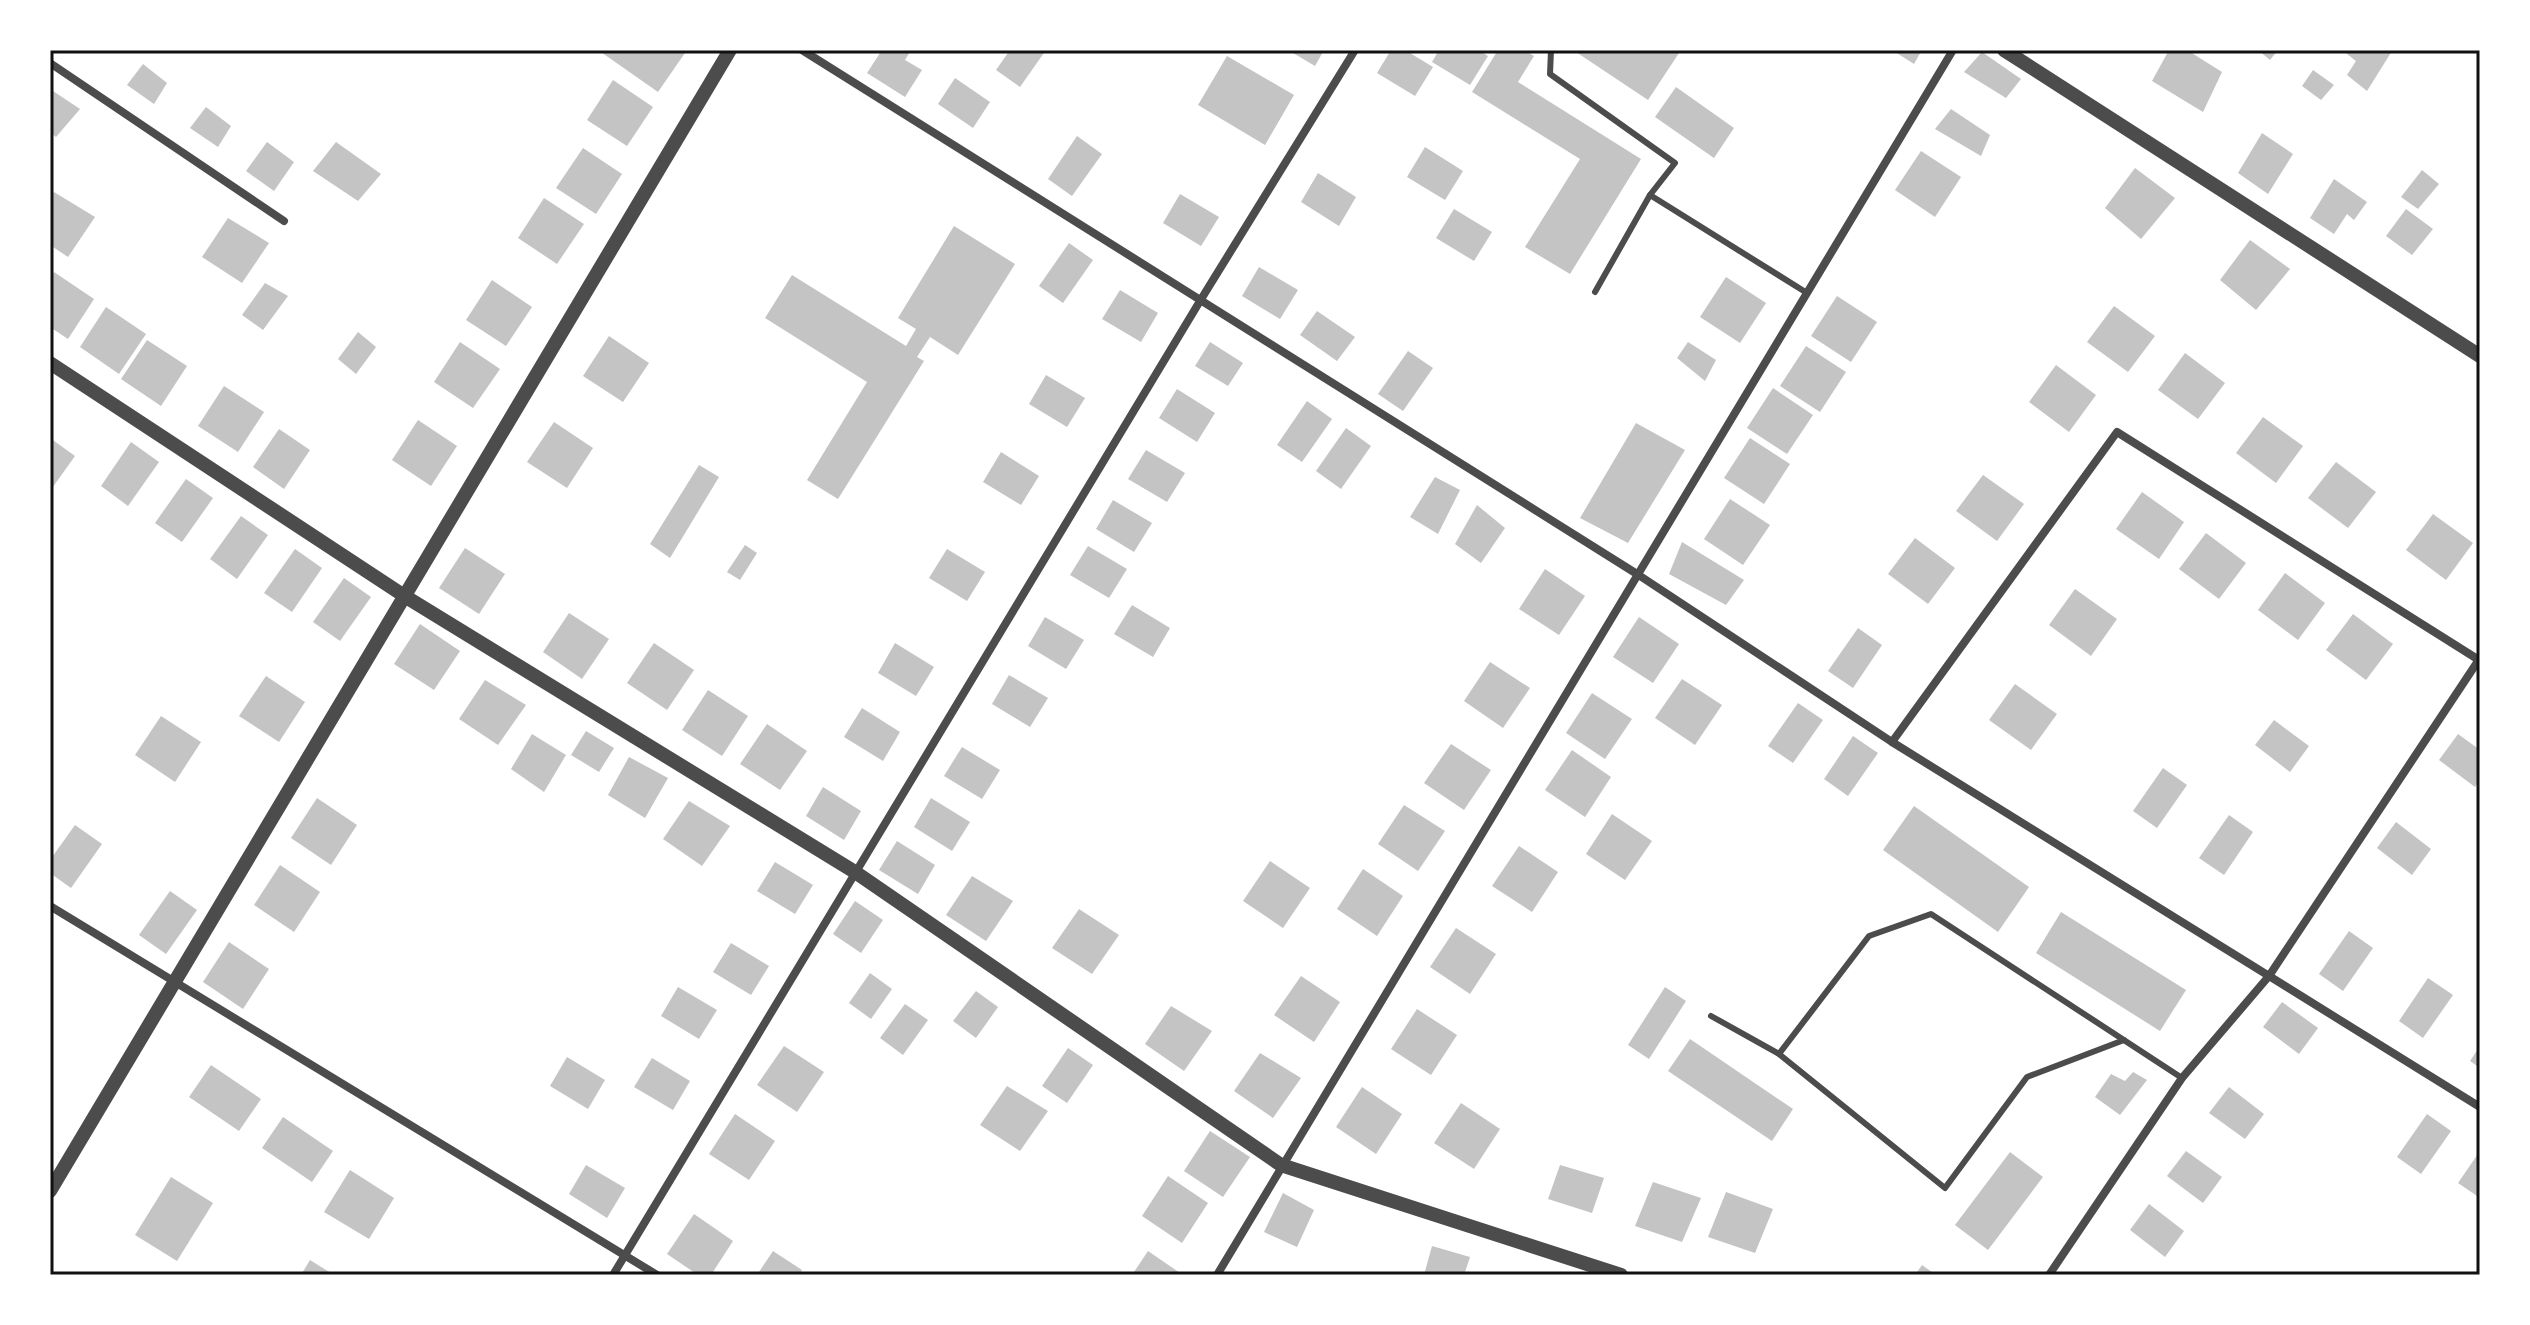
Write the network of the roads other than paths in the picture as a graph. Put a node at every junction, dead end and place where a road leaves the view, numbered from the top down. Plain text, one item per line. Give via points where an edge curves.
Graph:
1 (730, 50) edge
2 (802, 50) edge
3 (1355, 50) edge
4 (1551, 50) edge
5 (1953, 50) edge
6 (2004, 50) edge
7 (50, 63) edge
8 (1650, 195) junction
9 (284, 221) dead end
10 (1595, 292) dead end
11 (1807, 293) junction
12 (1200, 301) junction
13 (2480, 356) edge
14 (50, 363) edge
15 (1637, 574) junction
16 (406, 597) junction
17 (2480, 659) edge
18 (1892, 742) junction
19 (855, 872) junction
20 (50, 906) edge
21 (2269, 976) junction
22 (175, 980) junction
23 (1711, 1016) dead end
24 (2124, 1040) junction
25 (1779, 1054) junction
26 (2182, 1078) junction
27 (2480, 1107) edge
28 (1281, 1165) junction
29 (50, 1191) edge
30 (624, 1255) junction
31 (613, 1275) edge
32 (657, 1275) edge
33 (1217, 1275) edge
34 (1621, 1275) edge
35 (2049, 1275) edge

1 - 16 street
2 - 12 street
3 - 12 street
4 - 8 lane via 1550,74 1675,163
5 - 11 street
6 - 13 street
7 - 9 street
8 - 10 lane
8 - 11 lane
11 - 15 street
12 - 15 street
12 - 19 street
14 - 16 street
15 - 18 street
15 - 28 street
16 - 19 street
16 - 22 street
17 - 18 street via 2117,432
17 - 21 street
18 - 21 street
19 - 28 street
19 - 30 street
20 - 22 street
21 - 26 street
21 - 27 street
22 - 29 street
22 - 30 street
23 - 25 lane
24 - 25 lane via 1931,914 1869,936
24 - 25 lane via 2027,1077 1945,1188
24 - 26 lane
26 - 35 street
28 - 33 street
28 - 34 street
30 - 31 street
30 - 32 street

